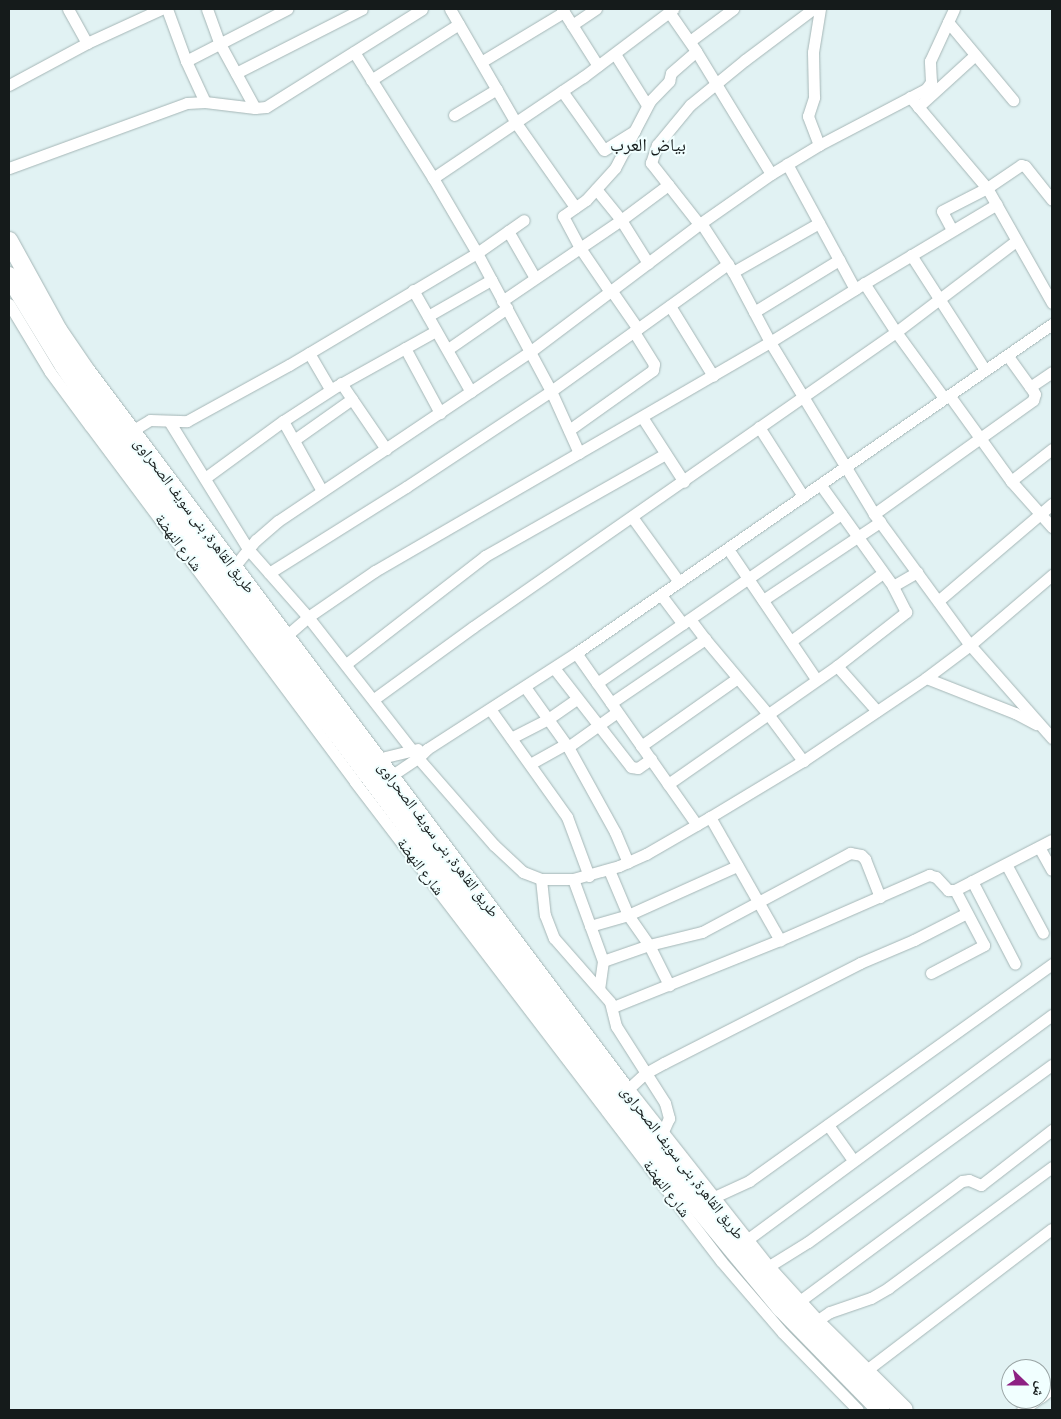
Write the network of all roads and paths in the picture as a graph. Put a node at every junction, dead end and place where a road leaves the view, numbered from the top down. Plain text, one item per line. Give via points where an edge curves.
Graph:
1 (68, 9) edge
2 (161, 9) edge
3 (167, 9) edge
4 (207, 9) edge
5 (288, 9) edge
6 (362, 9) edge
7 (422, 9) edge
8 (451, 9) edge
9 (596, 9) edge
10 (733, 9) edge
11 (813, 9) edge
12 (820, 9) edge
13 (954, 9) edge
14 (563, 10) edge
15 (671, 10) edge
16 (948, 22) junction
17 (459, 24) junction
18 (572, 25) junction
19 (87, 43) junction
20 (220, 44) junction
21 (693, 46) junction
22 (354, 52) junction
23 (615, 54) junction
24 (975, 55) junction
25 (186, 61) junction
26 (481, 62) junction
27 (598, 66) junction
28 (236, 73) junction
29 (371, 80) junction
30 (716, 83) junction
31 (9, 85) edge
32 (497, 89) junction
33 (562, 91) junction
34 (910, 97) junction
35 (1013, 100) dead end
36 (205, 102) junction
37 (647, 105) junction
38 (918, 106) junction
39 (255, 108) junction
40 (454, 115) dead end
41 (516, 123) junction
42 (635, 130) junction
43 (819, 145) junction
44 (787, 164) junction
45 (9, 168) edge
46 (771, 174) junction
47 (433, 178) junction
48 (668, 185) junction
49 (986, 188) junction
50 (596, 189) junction
51 (1052, 200) edge
52 (996, 204) junction
53 (576, 207) junction
54 (524, 220) dead end
55 (621, 220) junction
56 (819, 223) junction
57 (700, 224) junction
58 (952, 230) junction
59 (508, 231) junction
60 (9, 241) edge
61 (1016, 241) junction
62 (580, 248) junction
63 (477, 253) junction
64 (911, 255) junction
65 (839, 260) junction
66 (648, 263) junction
67 (730, 268) junction
68 (9, 276) edge
69 (535, 278) junction
70 (491, 280) junction
71 (859, 286) junction
72 (413, 290) junction
73 (611, 291) junction
74 (940, 300) junction
75 (9, 304) edge
76 (505, 304) junction
77 (1052, 304) edge
78 (670, 306) junction
79 (754, 312) junction
80 (428, 316) junction
81 (1052, 324) edge
82 (636, 330) junction
83 (436, 331) junction
84 (896, 332) junction
85 (770, 342) junction
86 (405, 348) junction
87 (448, 348) junction
88 (531, 351) junction
89 (309, 353) junction
90 (1007, 355) junction
91 (985, 370) junction
92 (1052, 372) edge
93 (713, 376) junction
94 (342, 383) junction
95 (1030, 387) junction
96 (330, 390) junction
97 (551, 391) junction
98 (470, 392) junction
99 (946, 396) junction
100 (804, 397) junction
101 (352, 399) junction
102 (440, 413) junction
103 (642, 417) junction
104 (169, 421) junction
105 (283, 421) junction
106 (759, 427) junction
107 (569, 430) junction
108 (130, 432) junction
109 (294, 440) junction
110 (980, 440) junction
111 (386, 449) junction
112 (1052, 449) edge
113 (579, 453) junction
114 (665, 454) junction
115 (845, 467) junction
116 (205, 478) junction
117 (1011, 481) junction
118 (684, 482) junction
119 (820, 484) junction
120 (322, 491) junction
121 (803, 496) junction
122 (1052, 504) edge
123 (842, 514) junction
124 (1040, 514) junction
125 (632, 517) junction
126 (877, 518) junction
127 (1052, 527) edge
128 (857, 537) junction
129 (248, 549) junction
130 (728, 549) junction
131 (233, 568) junction
132 (917, 572) junction
133 (269, 573) junction
134 (883, 573) junction
135 (1052, 575) edge
136 (748, 579) junction
137 (679, 582) junction
138 (893, 586) junction
139 (662, 594) junction
140 (763, 600) junction
141 (938, 601) junction
142 (308, 617) junction
143 (687, 621) junction
144 (285, 637) junction
145 (705, 639) junction
146 (791, 641) junction
147 (970, 645) junction
148 (576, 653) junction
149 (346, 664) junction
150 (837, 666) junction
151 (554, 668) junction
152 (926, 678) junction
153 (736, 679) junction
154 (816, 679) junction
155 (597, 683) junction
156 (525, 687) junction
157 (374, 698) junction
158 (578, 699) junction
159 (614, 707) junction
160 (490, 709) junction
161 (877, 711) junction
162 (768, 714) junction
163 (548, 718) junction
164 (598, 726) junction
165 (1044, 728) junction
166 (511, 738) junction
167 (1052, 738) edge
168 (567, 745) junction
169 (641, 746) junction
170 (415, 754) junction
171 (651, 759) junction
172 (803, 761) junction
173 (369, 762) junction
174 (530, 764) junction
175 (384, 781) junction
176 (668, 784) junction
177 (710, 817) junction
178 (697, 824) junction
179 (1052, 840) edge
180 (1039, 847) junction
181 (628, 862) junction
182 (1006, 864) junction
183 (737, 866) junction
184 (609, 870) junction
185 (1052, 870) edge
186 (589, 876) junction
187 (541, 879) junction
188 (573, 879) junction
189 (972, 881) junction
190 (955, 890) junction
191 (880, 897) junction
192 (758, 903) junction
193 (967, 913) junction
194 (628, 915) junction
195 (590, 926) junction
196 (1042, 933) dead end
197 (780, 940) junction
198 (649, 945) junction
199 (603, 961) junction
200 (1014, 964) dead end
201 (1052, 964) edge
202 (931, 973) dead end
203 (669, 985) junction
204 (599, 988) junction
205 (613, 1007) junction
206 (1052, 1015) edge
207 (1052, 1065) edge
208 (644, 1074) junction
209 (626, 1090) junction
210 (828, 1125) junction
211 (1052, 1130) edge
212 (661, 1136) junction
213 (853, 1160) junction
214 (1052, 1168) edge
215 (710, 1199) junction
216 (1052, 1229) edge
217 (744, 1242) junction
218 (766, 1268) junction
219 (797, 1303) junction
220 (815, 1322) junction
221 (864, 1372) junction
222 (858, 1410) edge
223 (881, 1410) edge
224 (904, 1410) edge

1 - 19 street
2 - 19 street
3 - 25 street
4 - 20 street
5 - 20 street
6 - 28 street
7 - 22 street
8 - 17 street
9 - 18 street
10 - 21 street
11 - 30 street
12 - 43 street via 813,52 814,97 808,116
13 - 16 street
14 - 18 street
14 - 26 street
15 - 21 street
15 - 23 street
16 - 24 street
16 - 34 street via 930,61 929,85
17 - 26 street
17 - 29 street
18 - 27 street
19 - 31 street
20 - 25 street
20 - 28 street
21 - 30 street
21 - 37 street via 671,73 669,81
22 - 29 street
22 - 39 street via 274,104
23 - 27 street
23 - 37 street
24 - 35 street
24 - 38 street
25 - 36 street
26 - 32 street
27 - 33 street
28 - 39 street
29 - 47 street
30 - 46 street
30 - 48 street via 690,105 657,145 651,163
32 - 40 street
32 - 41 street
33 - 41 street
33 - 42 street via 604,150
34 - 38 street
34 - 43 street
36 - 39 street
36 - 45 street via 187,103
37 - 42 street
38 - 49 street
41 - 47 street
41 - 53 street
42 - 50 street via 619,163
43 - 44 street
44 - 46 street
44 - 56 street
46 - 57 street
47 - 63 street
48 - 55 street
48 - 57 street
49 - 51 street via 1023,165
49 - 52 street
49 - 58 street via 942,211
50 - 53 street
50 - 55 street
52 - 58 street
52 - 61 street
53 - 62 street via 564,214 563,219
54 - 59 street
55 - 62 street
55 - 66 street
56 - 65 street
56 - 67 street
57 - 66 street
57 - 67 street
58 - 64 street
59 - 63 street
59 - 69 street
60 - 108 main road, طريق القاهرة, بنى سويف الصحراوى via 58,330
61 - 74 street
61 - 77 street
62 - 69 street
62 - 73 street
63 - 70 street
63 - 72 street
64 - 71 street
64 - 74 street
65 - 71 street
65 - 79 street
66 - 73 street
67 - 78 street
67 - 79 street
68 - 173 main road, طريق القاهرة, بنى سويف الصحراوى via 90,405
69 - 76 street
70 - 76 street
70 - 80 street
71 - 84 street
71 - 85 street
72 - 80 street
72 - 89 street
73 - 82 street
73 - 88 street
74 - 84 street
74 - 91 street
75 - 222 street, شارع النهضة via 50,372 90,426 373,805 721,1261 772,1321
76 - 87 street
76 - 88 street
78 - 82 street
78 - 93 street
79 - 85 street
80 - 83 street
81 - 90 street
82 - 97 street
82 - 107 street via 654,364 653,370
83 - 86 street
83 - 87 street
84 - 99 street
84 - 100 street
85 - 93 street
85 - 100 street
86 - 94 street
86 - 102 street
87 - 98 street
88 - 97 street
88 - 98 street
89 - 96 street
89 - 104 street via 187,421
90 - 91 street
90 - 95 street
91 - 99 street
92 - 95 street
93 - 103 street
94 - 96 street
94 - 101 street
95 - 110 street via 1033,400
96 - 105 street
97 - 107 street
97 - 133 street
98 - 102 street
99 - 110 street
99 - 115 street
100 - 106 street
100 - 115 street
101 - 109 street
101 - 111 street
102 - 111 street
103 - 113 street
103 - 114 street
104 - 108 street via 150,420
104 - 116 street
105 - 109 street
105 - 116 street
106 - 118 street
106 - 121 street
107 - 113 street
108 - 131 main road, طريق القاهرة, بنى سويف الصحراوى
109 - 120 street
110 - 117 street
110 - 126 street
111 - 120 street
112 - 117 street
113 - 142 street via 375,572
114 - 118 street
114 - 149 street via 485,556
115 - 119 street
115 - 126 street
116 - 129 street
117 - 124 street
118 - 125 street
119 - 121 street
119 - 123 street
120 - 129 street via 266,530
121 - 130 street
122 - 124 street
123 - 128 street
123 - 136 street
124 - 127 street
124 - 141 street
125 - 137 street
125 - 157 street
126 - 128 street
126 - 132 street
128 - 134 street
128 - 140 street
129 - 131 street
129 - 133 street
130 - 136 street
130 - 137 street
131 - 144 main road, طريق القاهرة, بنى سويف الصحراوى
132 - 138 street
132 - 141 street
133 - 142 street
134 - 138 street
134 - 146 street
135 - 147 street
136 - 140 street
136 - 143 street
137 - 139 street
138 - 150 street via 906,612
139 - 143 street
139 - 148 street
140 - 146 street
141 - 147 street
142 - 144 street
142 - 149 street
143 - 145 street
143 - 155 street
144 - 173 main road, طريق القاهرة, بنى سويف الصحراوى
145 - 153 street
145 - 159 street
146 - 154 street
147 - 152 street
147 - 165 street
148 - 151 street
148 - 155 street
149 - 157 street
150 - 154 street
150 - 161 street
151 - 156 street
151 - 158 street
152 - 161 street
152 - 165 street via 1016,713
153 - 162 street
153 - 169 street
154 - 162 street
155 - 159 street
156 - 160 street
156 - 163 street
157 - 170 street
158 - 163 street
158 - 164 street
159 - 164 street
159 - 169 street
160 - 166 street
160 - 170 street
161 - 172 street
162 - 172 street
162 - 176 street
163 - 166 street
163 - 168 street
164 - 168 street
164 - 171 street via 631,767 638,768
165 - 167 street
166 - 174 street
168 - 174 street
168 - 181 street
169 - 171 street
170 - 173 street
170 - 175 street
170 - 187 street via 504,855 523,872
171 - 176 street
172 - 177 street
173 - 175 main road, طريق القاهرة, بنى سويف الصحراوى
174 - 186 street via 567,817
175 - 209 main road, طريق القاهرة, بنى سويف الصحراوى
175 - 223 main road, طريق القاهرة, بنى سويف الصحراوى via 651,1151 781,1308
176 - 178 street
177 - 178 street
177 - 183 street
178 - 181 street
179 - 180 street
180 - 182 street
180 - 185 street
181 - 184 street
182 - 189 street
182 - 196 street
183 - 192 street
183 - 194 street
184 - 186 street
184 - 194 street
186 - 188 street
187 - 188 street
187 - 204 street via 547,926
188 - 195 street
189 - 190 street
189 - 200 street
190 - 191 street via 948,890 936,877 929,875
190 - 193 street
191 - 192 street via 865,859 850,853
191 - 197 street
192 - 197 street
192 - 198 street via 702,932
193 - 202 street via 983,947
193 - 208 street via 860,963
194 - 195 street
194 - 198 street
195 - 199 street
197 - 203 street
198 - 199 street
198 - 203 street
199 - 204 street
201 - 210 street
203 - 205 street
204 - 205 street
205 - 208 street via 616,1026
206 - 213 street
207 - 218 street via 808,1242
208 - 209 street
208 - 212 street via 669,1111
209 - 212 main road, طريق القاهرة, بنى سويف الصحراوى
210 - 213 street
210 - 215 street via 749,1181
211 - 219 street via 981,1185 962,1181
212 - 215 main road, طريق القاهرة, بنى سويف الصحراوى
213 - 217 street
214 - 220 street via 888,1288 871,1298 830,1312
215 - 217 main road, طريق القاهرة, بنى سويف الصحراوى
216 - 221 street
217 - 218 main road, طريق القاهرة, بنى سويف الصحراوى
218 - 219 main road, طريق القاهرة, بنى سويف الصحراوى
219 - 220 main road, طريق القاهرة, بنى سويف الصحراوى
220 - 221 main road, طريق القاهرة, بنى سويف الصحراوى
221 - 224 main road, طريق القاهرة, بنى سويف الصحراوى

